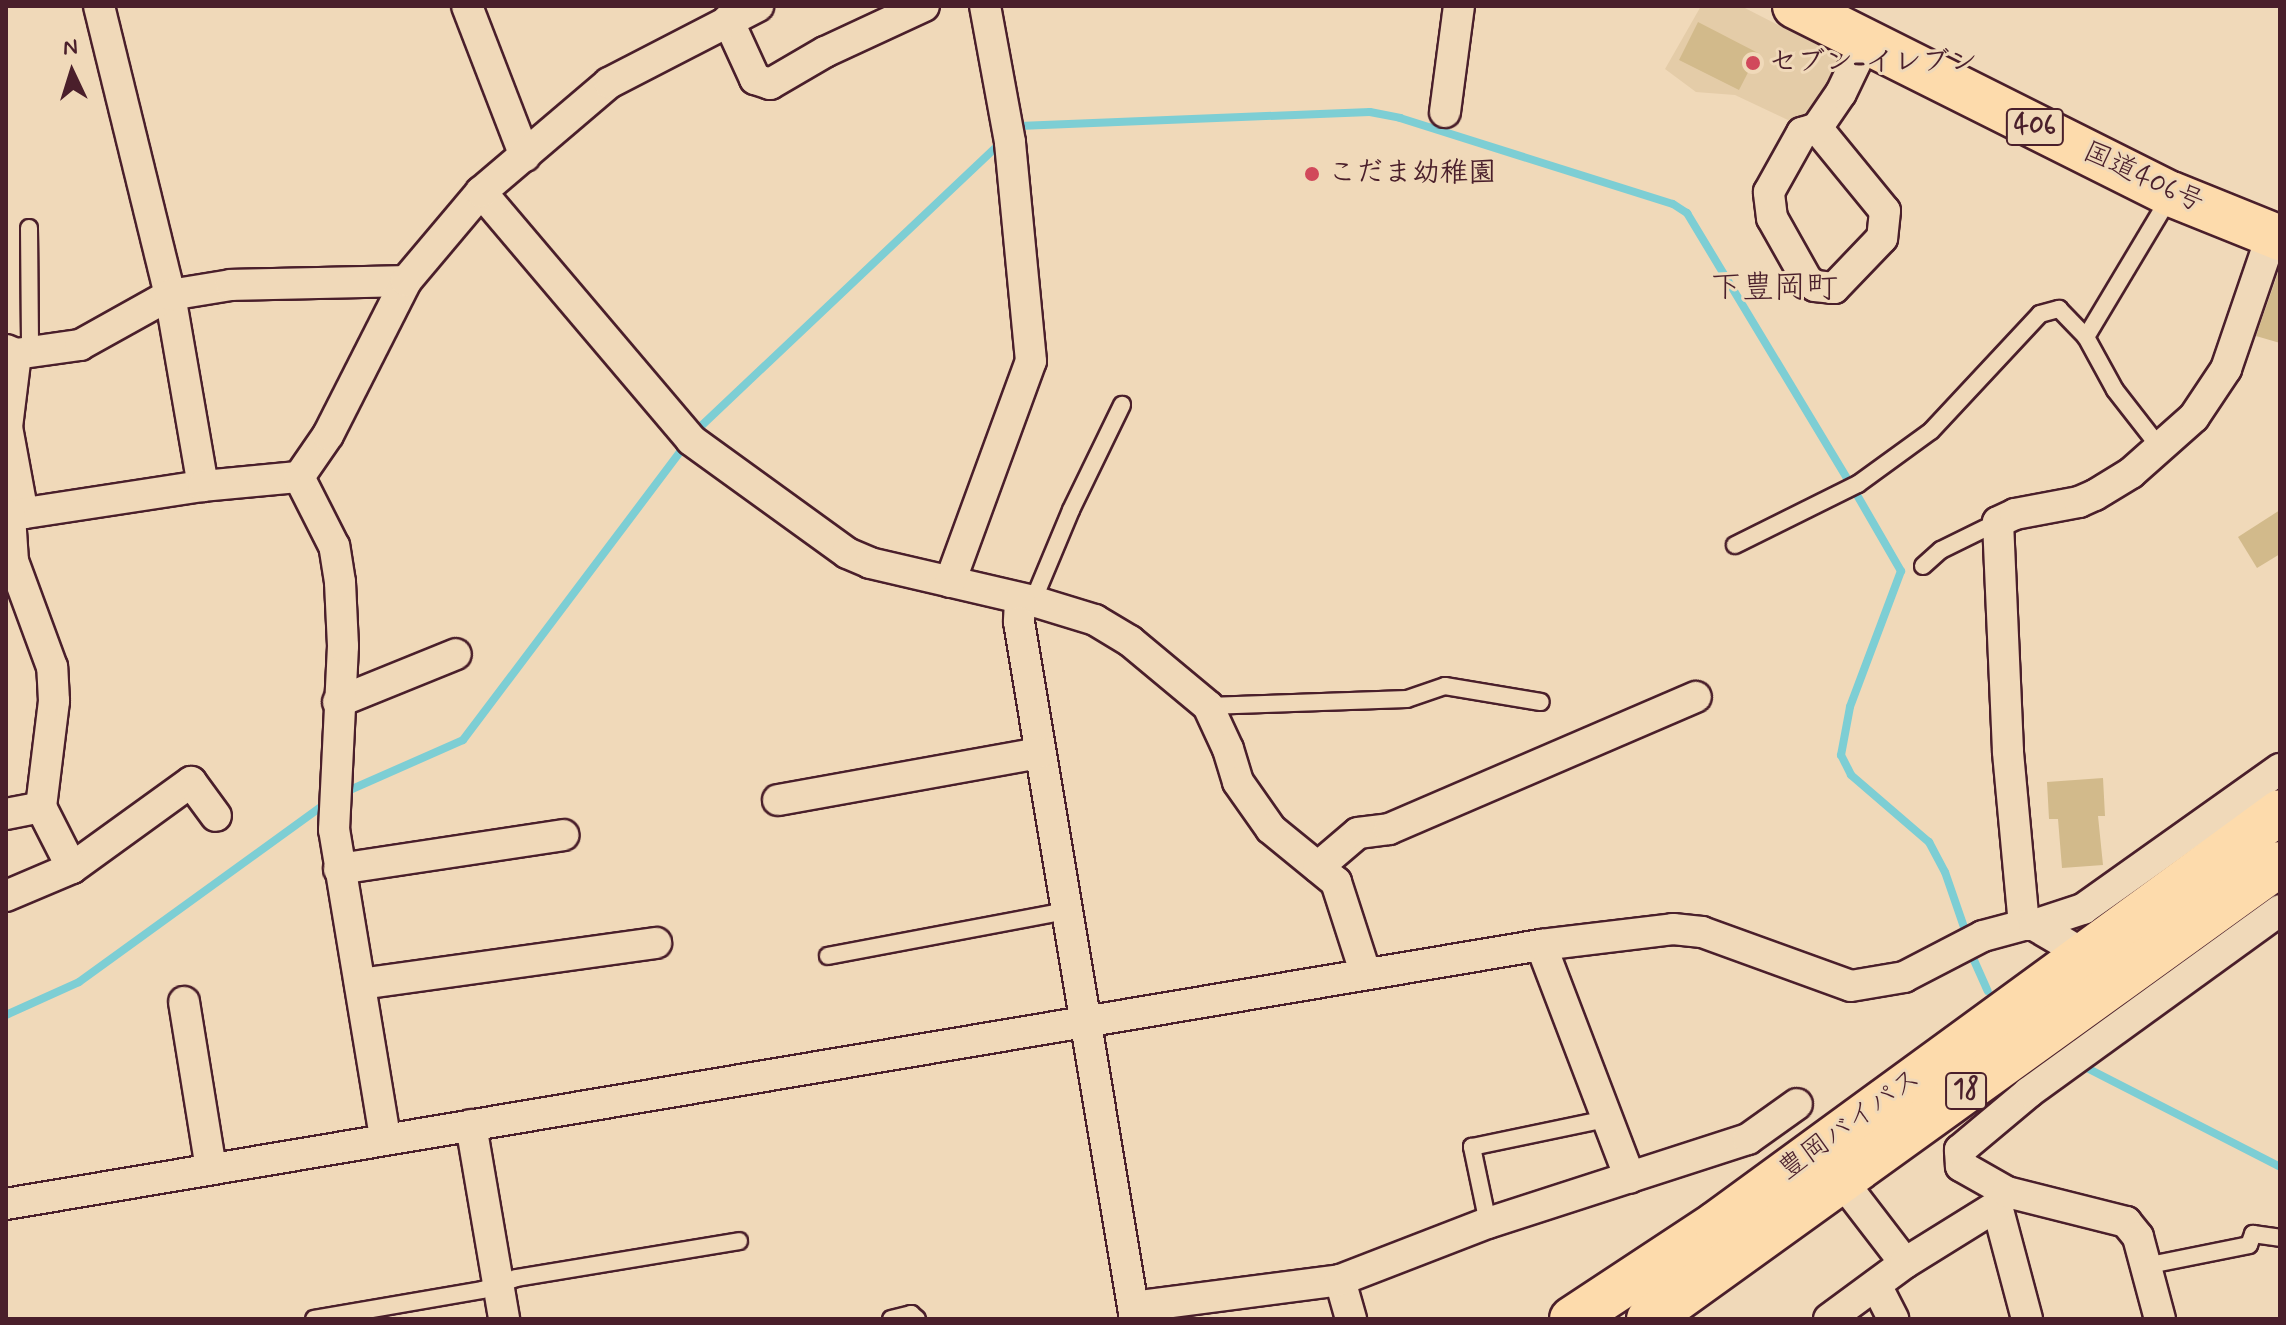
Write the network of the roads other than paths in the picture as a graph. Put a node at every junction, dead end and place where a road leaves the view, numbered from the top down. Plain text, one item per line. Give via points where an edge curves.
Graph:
1 (99, 6) edge
2 (467, 6) edge
3 (758, 6) edge
4 (924, 6) edge
5 (985, 6) edge
6 (1459, 6) edge
7 (1795, 6) edge
8 (728, 20) junction
9 (1865, 43) junction
10 (1445, 112) dead end
11 (1817, 128) junction
12 (525, 156) junction
13 (481, 192) junction
14 (2171, 194) junction
15 (29, 228) dead end
16 (2276, 236) edge
17 (406, 281) junction
18 (170, 295) junction
19 (2086, 337) junction
20 (17, 352) edge
21 (1122, 405) dead end
22 (2161, 449) junction
23 (299, 477) junction
24 (203, 486) junction
25 (13, 515) edge
26 (1998, 522) junction
27 (1735, 545) dead end
28 (1923, 566) dead end
29 (950, 582) junction
30 (1026, 601) junction
31 (456, 654) dead end
32 (1696, 697) dead end
33 (338, 702) junction
34 (1541, 702) dead end
35 (1208, 706) junction
36 (1040, 753) junction
37 (2280, 769) edge
38 (778, 800) dead end
39 (41, 807) junction
40 (2280, 812) edge
41 (6, 814) edge
42 (216, 816) dead end
43 (563, 835) dead end
44 (2280, 864) edge
45 (1318, 867) junction
46 (72, 868) junction
47 (339, 869) junction
48 (6, 896) edge
49 (2280, 910) edge
50 (1067, 911) junction
51 (2029, 925) junction
52 (656, 943) dead end
53 (1541, 945) junction
54 (2085, 955) junction
55 (828, 956) dead end
56 (1365, 972) junction
57 (360, 984) junction
58 (184, 1002) dead end
59 (1085, 1019) junction
60 (1797, 1104) dead end
61 (1606, 1119) junction
62 (471, 1125) junction
63 (385, 1137) junction
64 (211, 1169) junction
65 (1630, 1178) junction
66 (1842, 1181) junction
67 (2002, 1199) junction
68 (6, 1204) edge
69 (1488, 1223) junction
70 (2280, 1238) edge
71 (739, 1241) dead end
72 (1905, 1263) junction
73 (2145, 1266) junction
74 (1340, 1280) junction
75 (1876, 1285) junction
76 (500, 1286) junction
77 (1134, 1313) edge
78 (314, 1319) edge
79 (504, 1319) edge
80 (891, 1319) edge
81 (917, 1319) edge
82 (1351, 1319) edge
83 (1572, 1319) edge
84 (1649, 1319) edge
85 (1829, 1319) edge
86 (1893, 1319) edge
87 (2027, 1319) edge
88 (2160, 1319) edge

1 - 18 street
2 - 12 street
3 - 8 street
4 - 8 street via 770,84 755,79
5 - 29 street via 1010,142 1031,361
6 - 10 street
7 - 9 highway, 国道406号 / 406
8 - 12 street via 609,83
9 - 11 street
9 - 14 highway, 国道406号 / 406
11 - 11 street via 1802,133 1769,192 1770,204 1772,218 1807,280 1834,288 1882,238 1885,211
12 - 13 street
13 - 17 street
13 - 29 street via 691,440 847,553
14 - 16 highway, 国道406号 / 406
14 - 19 lane
15 - 20 lane
16 - 22 street via 2226,369 2194,417
17 - 18 street via 231,285
17 - 23 street via 328,435
18 - 20 street via 80,345
18 - 24 street
19 - 22 lane via 2115,390
19 - 27 lane via 2059,309 2040,314 1931,431 1858,484
20 - 25 street via 7,427
21 - 30 lane
22 - 26 street via 2095,495
23 - 24 street
23 - 33 street via 334,546 344,616
24 - 25 street
25 - 39 street via 13,561 52,667 53,716
26 - 28 lane via 1941,550
26 - 51 street via 2008,751
29 - 30 street
30 - 35 street via 1106,627
30 - 36 street via 1019,622
31 - 33 street
32 - 45 street via 1389,829 1358,833
33 - 47 street via 333,809
34 - 35 lane via 1445,686 1407,699
35 - 45 street via 1238,782 1271,829
36 - 38 street
36 - 50 street
37 - 51 street via 2083,909
39 - 41 street
39 - 46 street
40 - 54 highway, 豊岡バイパス / 18
42 - 46 street via 191,782
43 - 47 street
44 - 66 highway, 豊岡バイパス / 18
45 - 56 street via 1336,882
46 - 48 street
47 - 57 street
49 - 67 street via 2029,1092 1960,1150 1961,1166
50 - 55 lane
50 - 59 street
51 - 53 street via 1983,936 1904,977 1851,986 1702,932 1673,929
51 - 54 street
52 - 57 street
53 - 56 street
53 - 61 street
54 - 83 highway, 豊岡バイパス / 18 via 1716,1224
56 - 59 street
57 - 63 street
58 - 64 street
59 - 62 street
59 - 77 street
60 - 65 street via 1748,1139
61 - 65 street
61 - 69 lane via 1472,1147
62 - 63 street
62 - 76 street
63 - 64 street
64 - 68 street
65 - 69 street
66 - 72 street
66 - 84 highway, 豊岡バイパス / 18
67 - 72 street
67 - 73 street via 2126,1222 2138,1237
67 - 87 street
69 - 74 street
70 - 73 lane via 2253,1234 2249,1245
71 - 76 lane via 516,1278
72 - 75 street
73 - 88 street
74 - 77 street
74 - 82 street
75 - 85 street
75 - 86 street
76 - 78 lane
76 - 79 street
80 - 81 lane via 911,1314

